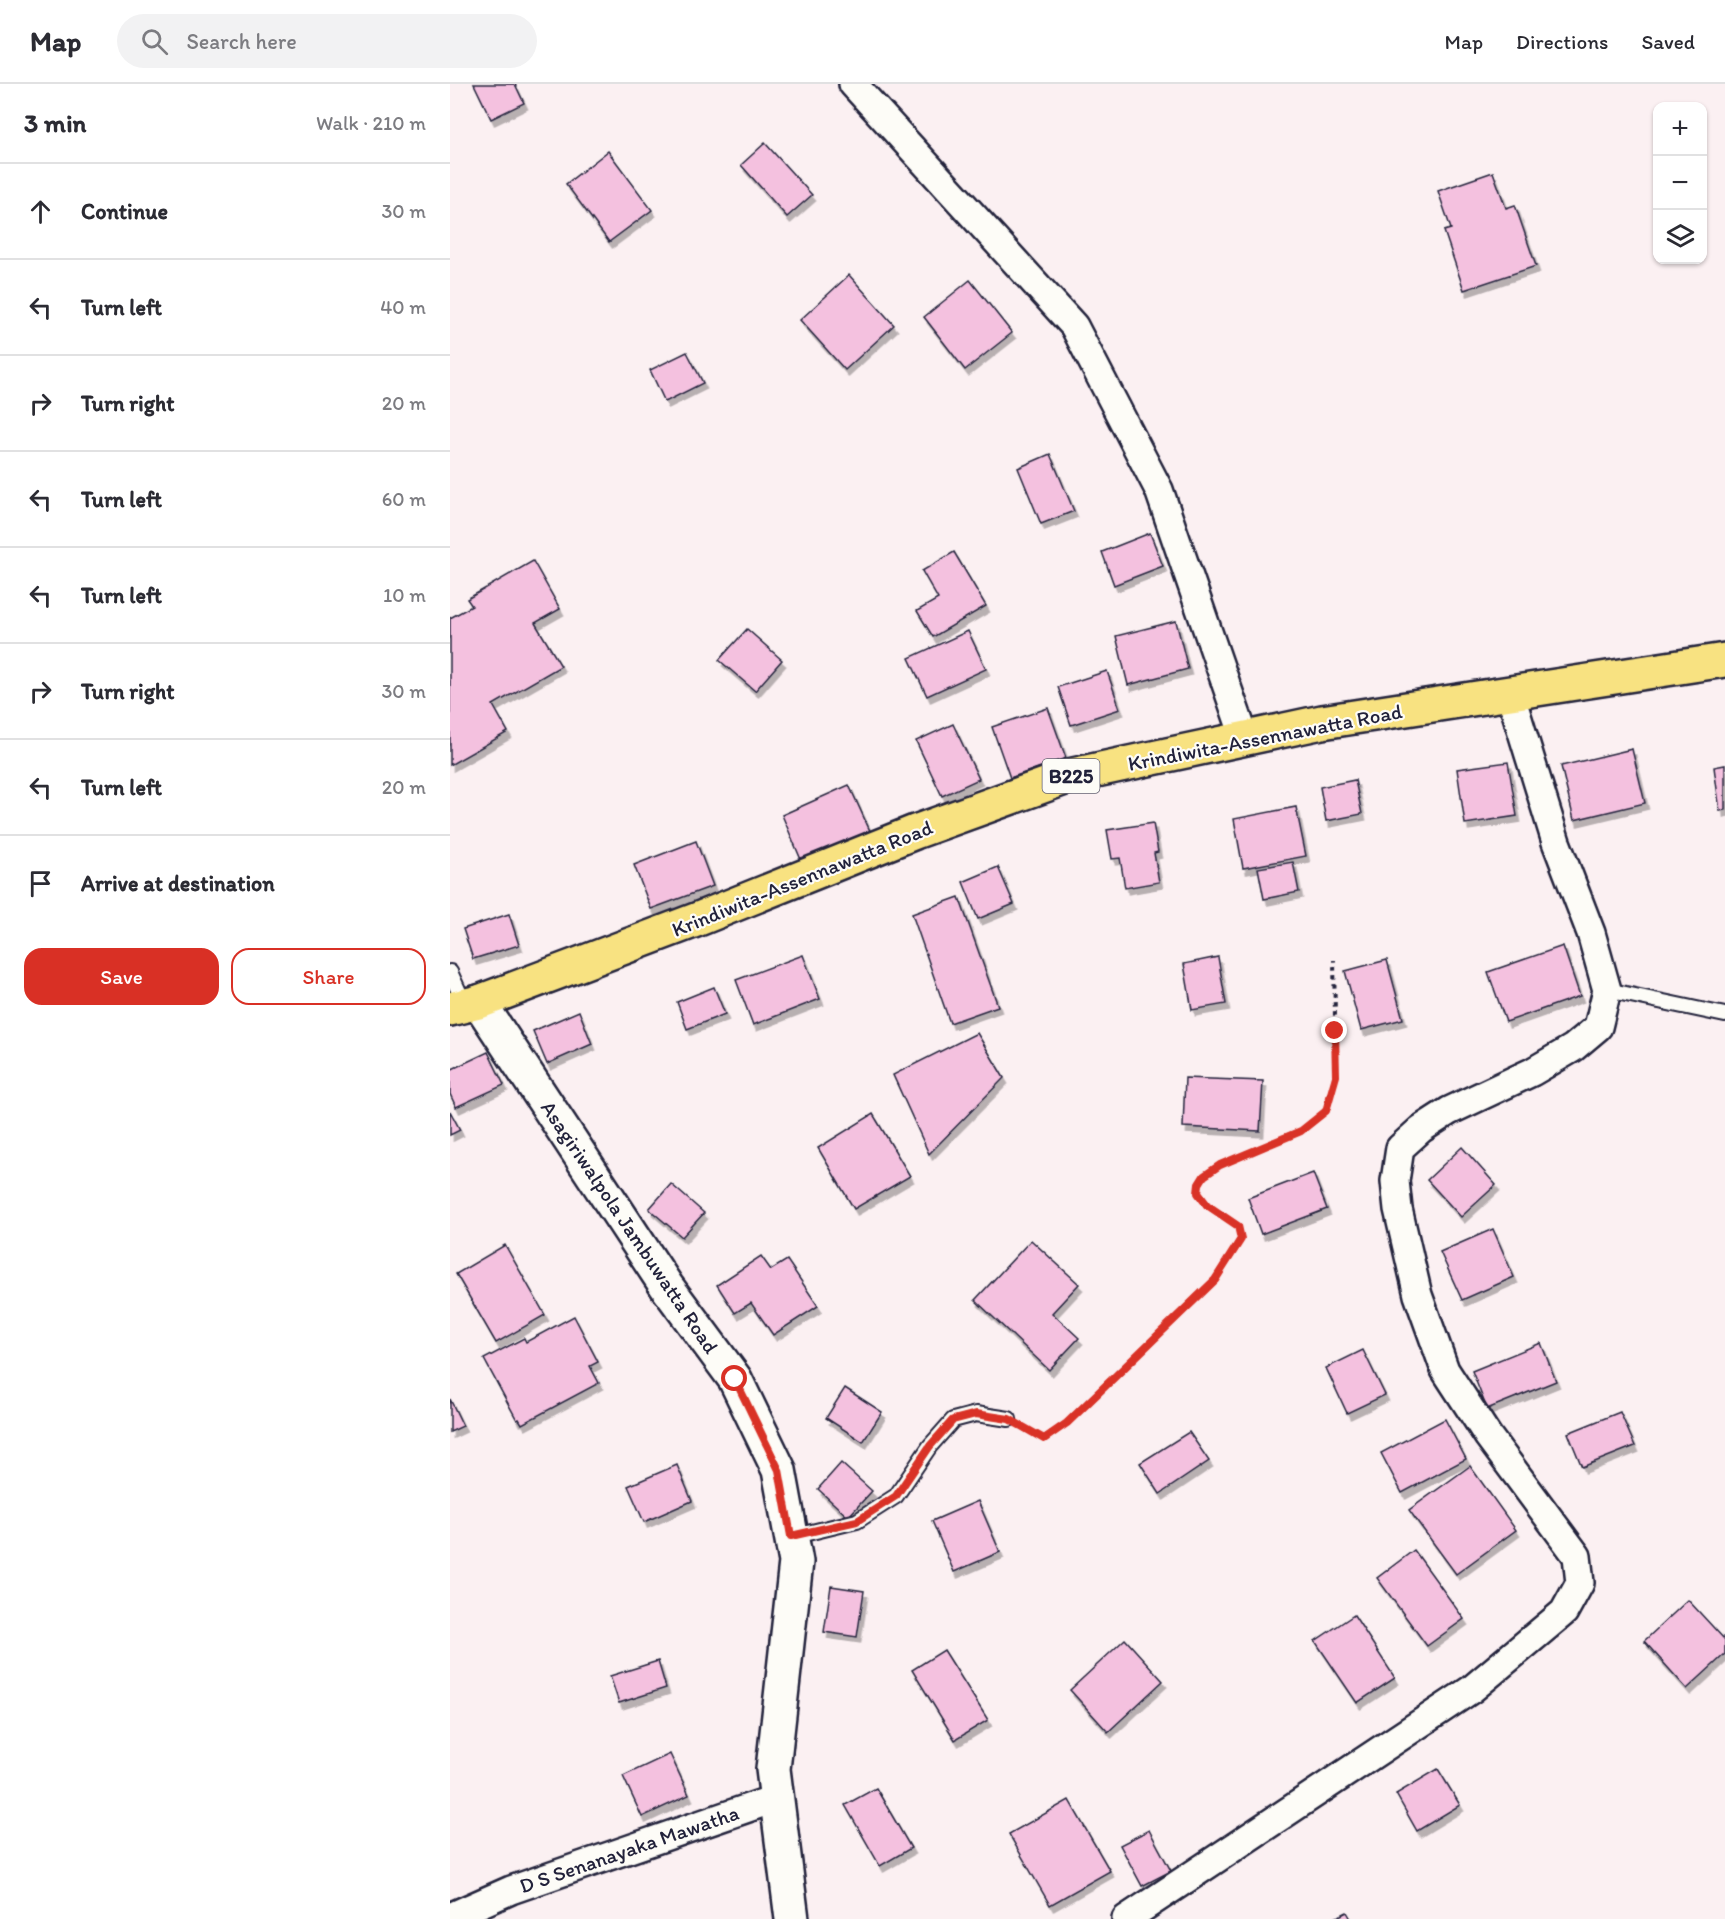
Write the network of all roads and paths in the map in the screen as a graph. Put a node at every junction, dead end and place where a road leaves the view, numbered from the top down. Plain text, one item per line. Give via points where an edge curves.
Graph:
1 (854, 84) edge
2 (1725, 660) edge
3 (1510, 693) junction
4 (1245, 739) junction
5 (1334, 960) dead end
6 (450, 972) edge
7 (1607, 990) junction
8 (465, 1005) edge
9 (1725, 1016) edge
10 (1009, 1419) joint
11 (791, 1536) junction
12 (777, 1798) junction
13 (450, 1917) edge
14 (792, 1919) edge
15 (1126, 1919) edge

1 - 4 street via 1074,326 1159,490
2 - 3 main road, Krindiwita-Assennawatta Road / B225
3 - 4 main road, Krindiwita-Assennawatta Road / B225 via 1322,722
3 - 7 street
4 - 8 main road, Krindiwita-Assennawatta Road / B225 via 1073,775 915,832 696,921
5 - 10 path via 1336,1076 1326,1111 1301,1131 1220,1165 1199,1184 1198,1193 1207,1205 1238,1226 1241,1239 1215,1280 1067,1423 1044,1439
6 - 8 lane
7 - 9 lane
7 - 15 street via 1598,1027 1573,1048 1532,1072 1449,1111 1421,1129 1400,1148 1395,1180 1418,1295 1445,1370 1488,1436 1577,1556 1581,1583 1564,1612 1472,1689
8 - 11 street, Asagiriwalpola Jambuwatta Road via 735,1379 779,1470
10 - 11 lane via 976,1414 953,1420 896,1496 857,1521
11 - 12 street, Asagiriwalpola Jambuwatta Road via 796,1562 773,1769
12 - 13 street, D S Senanayaka Mawatha via 511,1890
12 - 14 street, Asagiriwalpola Jambuwatta Road

